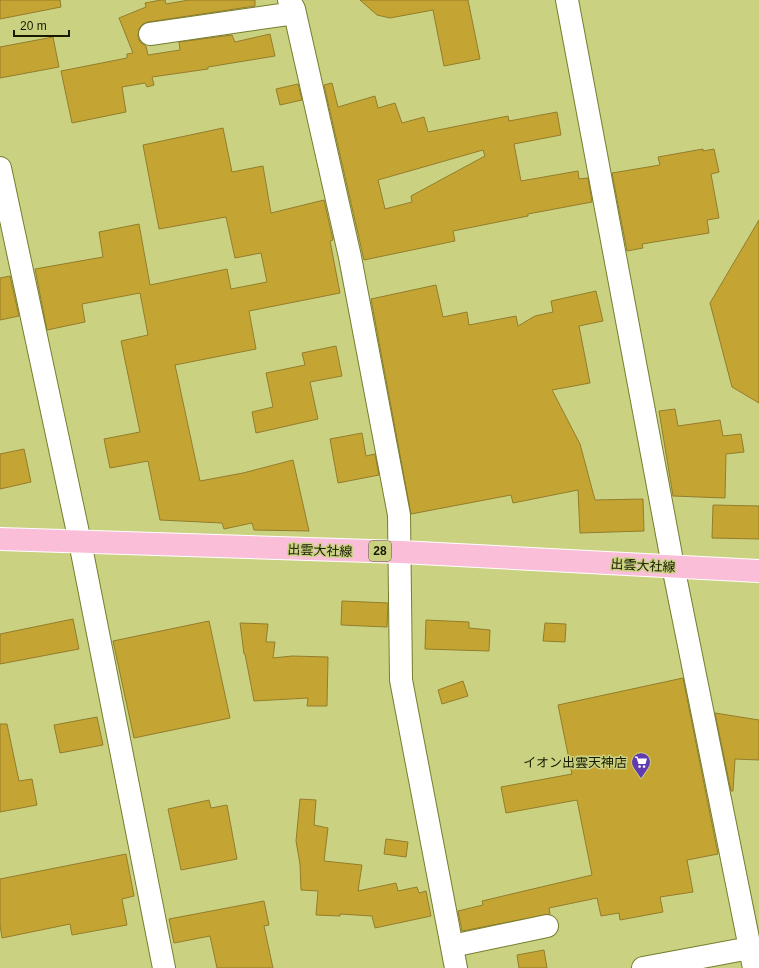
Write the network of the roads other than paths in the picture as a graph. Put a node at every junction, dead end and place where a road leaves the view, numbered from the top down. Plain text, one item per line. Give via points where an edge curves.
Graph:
1 (568, 0) edge
2 (292, 7) edge
3 (150, 34) dead end
4 (0, 168) edge
5 (0, 539) edge
6 (80, 542) junction
7 (401, 552) junction
8 (673, 566) junction
9 (759, 570) edge
10 (547, 926) dead end
11 (452, 946) junction
12 (752, 958) edge
13 (164, 968) edge
14 (456, 968) edge
15 (643, 968) edge

1 - 8 street
2 - 3 street
2 - 7 street via 350,257 399,514
4 - 6 street
5 - 6 main road, 出雲大社線 / 28
6 - 7 main road, 出雲大社線 / 28
6 - 13 street
7 - 8 main road, 出雲大社線 / 28
7 - 11 street via 401,680
8 - 9 main road, 出雲大社線 / 28
8 - 12 street
10 - 11 street
11 - 14 street
12 - 15 street

